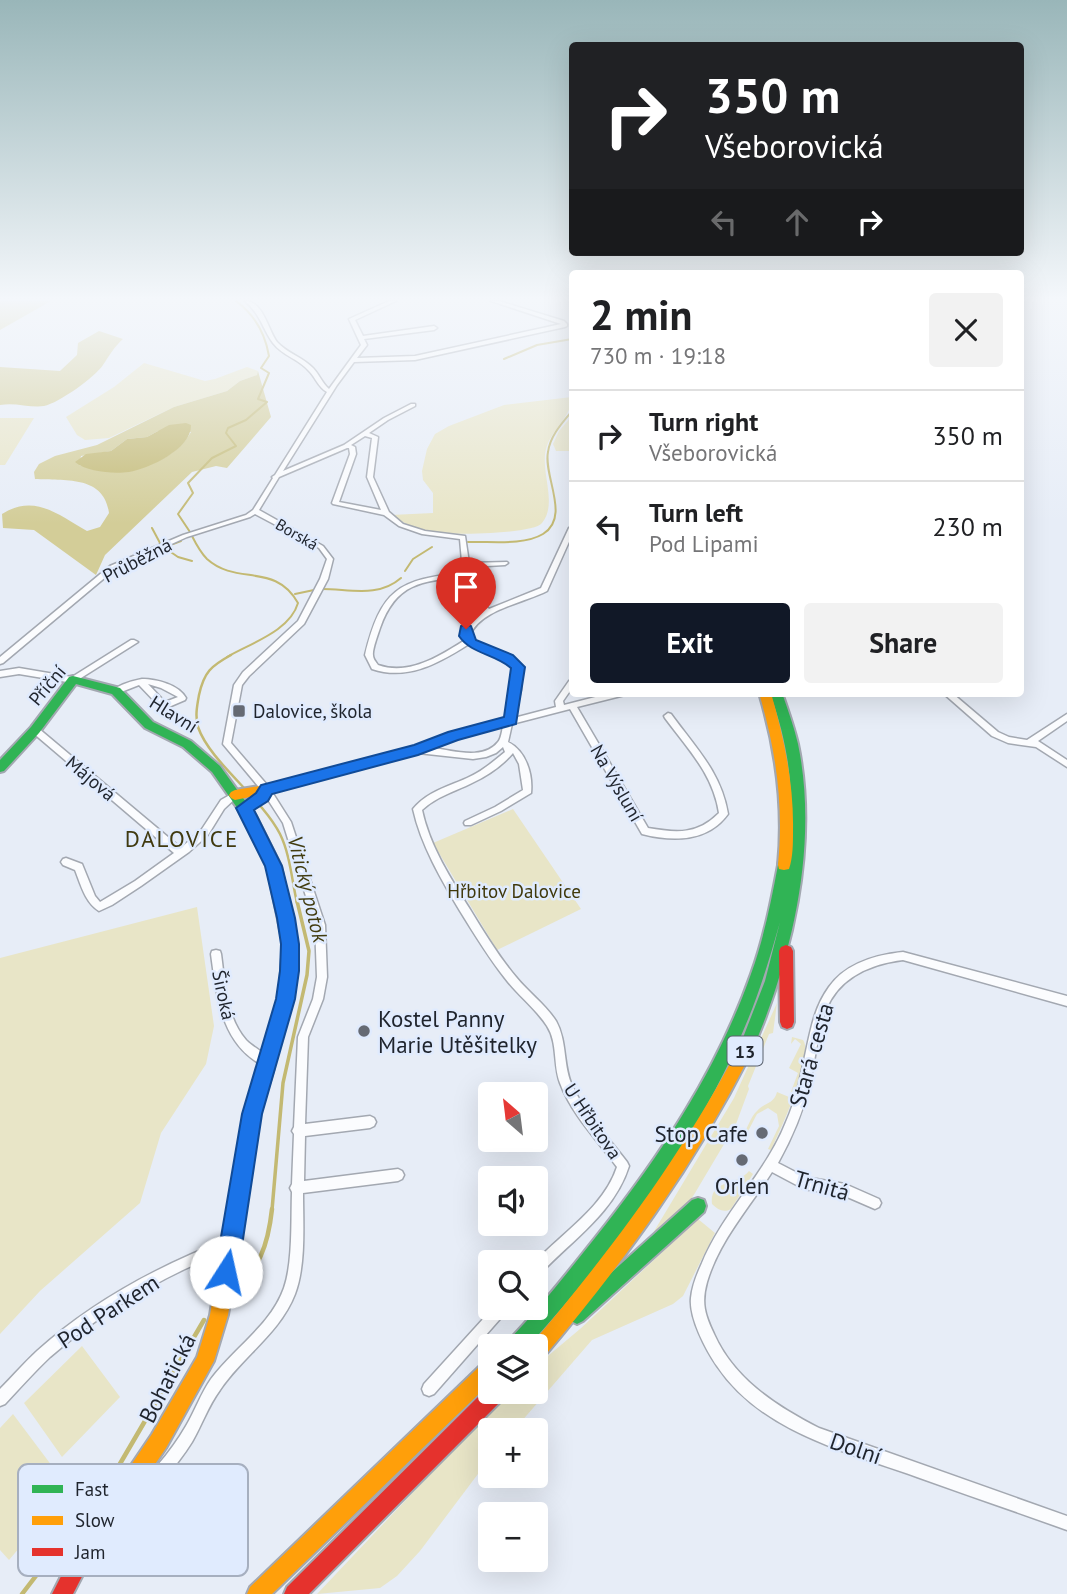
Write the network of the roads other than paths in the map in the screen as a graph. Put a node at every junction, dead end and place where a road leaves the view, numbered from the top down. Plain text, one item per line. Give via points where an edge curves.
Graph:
1 (314, 375) edge
2 (342, 375) edge
3 (331, 392) junction
4 (413, 405) dead end
5 (365, 434) junction
6 (346, 446) junction
7 (275, 477) junction
8 (255, 511) junction
9 (386, 513) junction
10 (569, 544) edge
11 (505, 563) dead end
12 (465, 565) junction
13 (465, 575) junction
14 (488, 613) junction
15 (469, 640) junction
16 (134, 642) dead end
17 (0, 661) edge
18 (0, 674) edge
19 (73, 680) junction
20 (142, 683) junction
21 (569, 687) edge
22 (116, 691) junction
23 (605, 697) edge
24 (766, 697) edge
25 (777, 697) edge
26 (952, 697) edge
27 (572, 705) junction
28 (560, 708) junction
29 (668, 716) dead end
30 (1067, 718) edge
31 (511, 720) junction
32 (35, 730) junction
33 (1030, 741) junction
34 (505, 744) junction
35 (418, 750) junction
36 (1067, 764) edge
37 (0, 768) edge
38 (251, 797) junction
39 (468, 823) dead end
40 (179, 852) junction
41 (66, 862) dead end
42 (786, 938) junction
43 (216, 954) dead end
44 (1067, 1001) edge
45 (787, 1022) dead end
46 (266, 1062) junction
47 (370, 1122) dead end
48 (298, 1131) junction
49 (770, 1165) junction
50 (398, 1175) dead end
51 (296, 1188) junction
52 (875, 1203) dead end
53 (698, 1206) dead end
54 (231, 1244) junction
55 (548, 1258) edge
56 (697, 1306) joint
57 (491, 1320) edge
58 (525, 1334) edge
59 (548, 1338) edge
60 (548, 1341) edge
61 (478, 1382) edge
62 (429, 1389) dead end
63 (0, 1399) edge
64 (484, 1404) edge
65 (145, 1464) edge
66 (168, 1464) edge
67 (1067, 1523) edge
68 (74, 1576) edge
69 (62, 1594) edge
70 (257, 1594) edge
71 (294, 1594) edge

1 - 3 street via 322,388
2 - 3 street, Borská
3 - 7 street, Borská
4 - 5 street
5 - 6 street
5 - 9 street via 375,437 370,477
6 - 7 street
6 - 9 street via 352,447 353,454 334,501
7 - 8 street, Borská
8 - 17 street, Průběžná via 112,568
8 - 38 street, Borská via 321,547 330,559 301,622 237,685 227,744
9 - 12 street via 401,525 424,533 463,537
10 - 14 street via 544,589
11 - 12 street
12 - 13 street
13 - 14 street via 469,592
13 - 15 street via 412,582 392,595 369,656 382,671 398,672 418,667
14 - 15 street via 468,626
15 - 31 street via 518,667
16 - 19 street, Příční
18 - 19 street via 19,671
19 - 22 main road
19 - 32 main road, Příční
20 - 20 street via 164,706 182,696 157,681
20 - 22 street
21 - 28 street via 559,701
22 - 38 main road, Hlavní via 149,725 203,755
23 - 27 street
24 - 58 main road, 13 via 782,751 787,844 772,936 741,1020 687,1129 652,1180
25 - 42 main road, 13 via 794,750 798,829
26 - 33 street via 995,734
27 - 28 street
27 - 29 street, Na Výsluní via 645,831 683,838 715,824 724,814 722,793
28 - 31 street
30 - 33 street
31 - 34 street
31 - 35 street
32 - 37 main road, Příční
32 - 40 street, Májová
33 - 36 street
34 - 35 street via 473,757
34 - 39 street via 517,750 528,791
34 - 55 street, U Hřbitova via 509,753 484,773 436,792 417,809 417,820 494,955 552,1024 565,1082 623,1166 621,1176 596,1210
35 - 38 street
38 - 40 street via 219,805 205,832
38 - 46 main road, Bohatická via 274,866 290,944 286,999
38 - 48 street via 287,822 320,925 322,977 303,1037
40 - 41 street via 99,907 79,867
42 - 45 main road
42 - 59 main road, 13 via 732,1080 702,1135 636,1232
43 - 46 street, Široká via 226,1018 250,1053
44 - 49 street, Stará cesta via 903,956 854,969 825,999 802,1094
46 - 54 main road, Bohatická via 243,1157
47 - 48 street
48 - 51 street
49 - 52 street, Trnitá via 804,1184 845,1190
49 - 56 street, Stará cesta via 714,1248
50 - 51 street
51 - 66 street via 292,1287 272,1324 216,1384
53 - 60 main road
54 - 63 street, Pod Parkem via 194,1257 95,1314 45,1353
54 - 65 main road, Bohatická via 219,1315 205,1361
56 - 67 street, Dolní via 710,1344 725,1369 789,1422
57 - 62 street
61 - 70 main road
64 - 71 main road
68 - 69 main road, Bohatická

